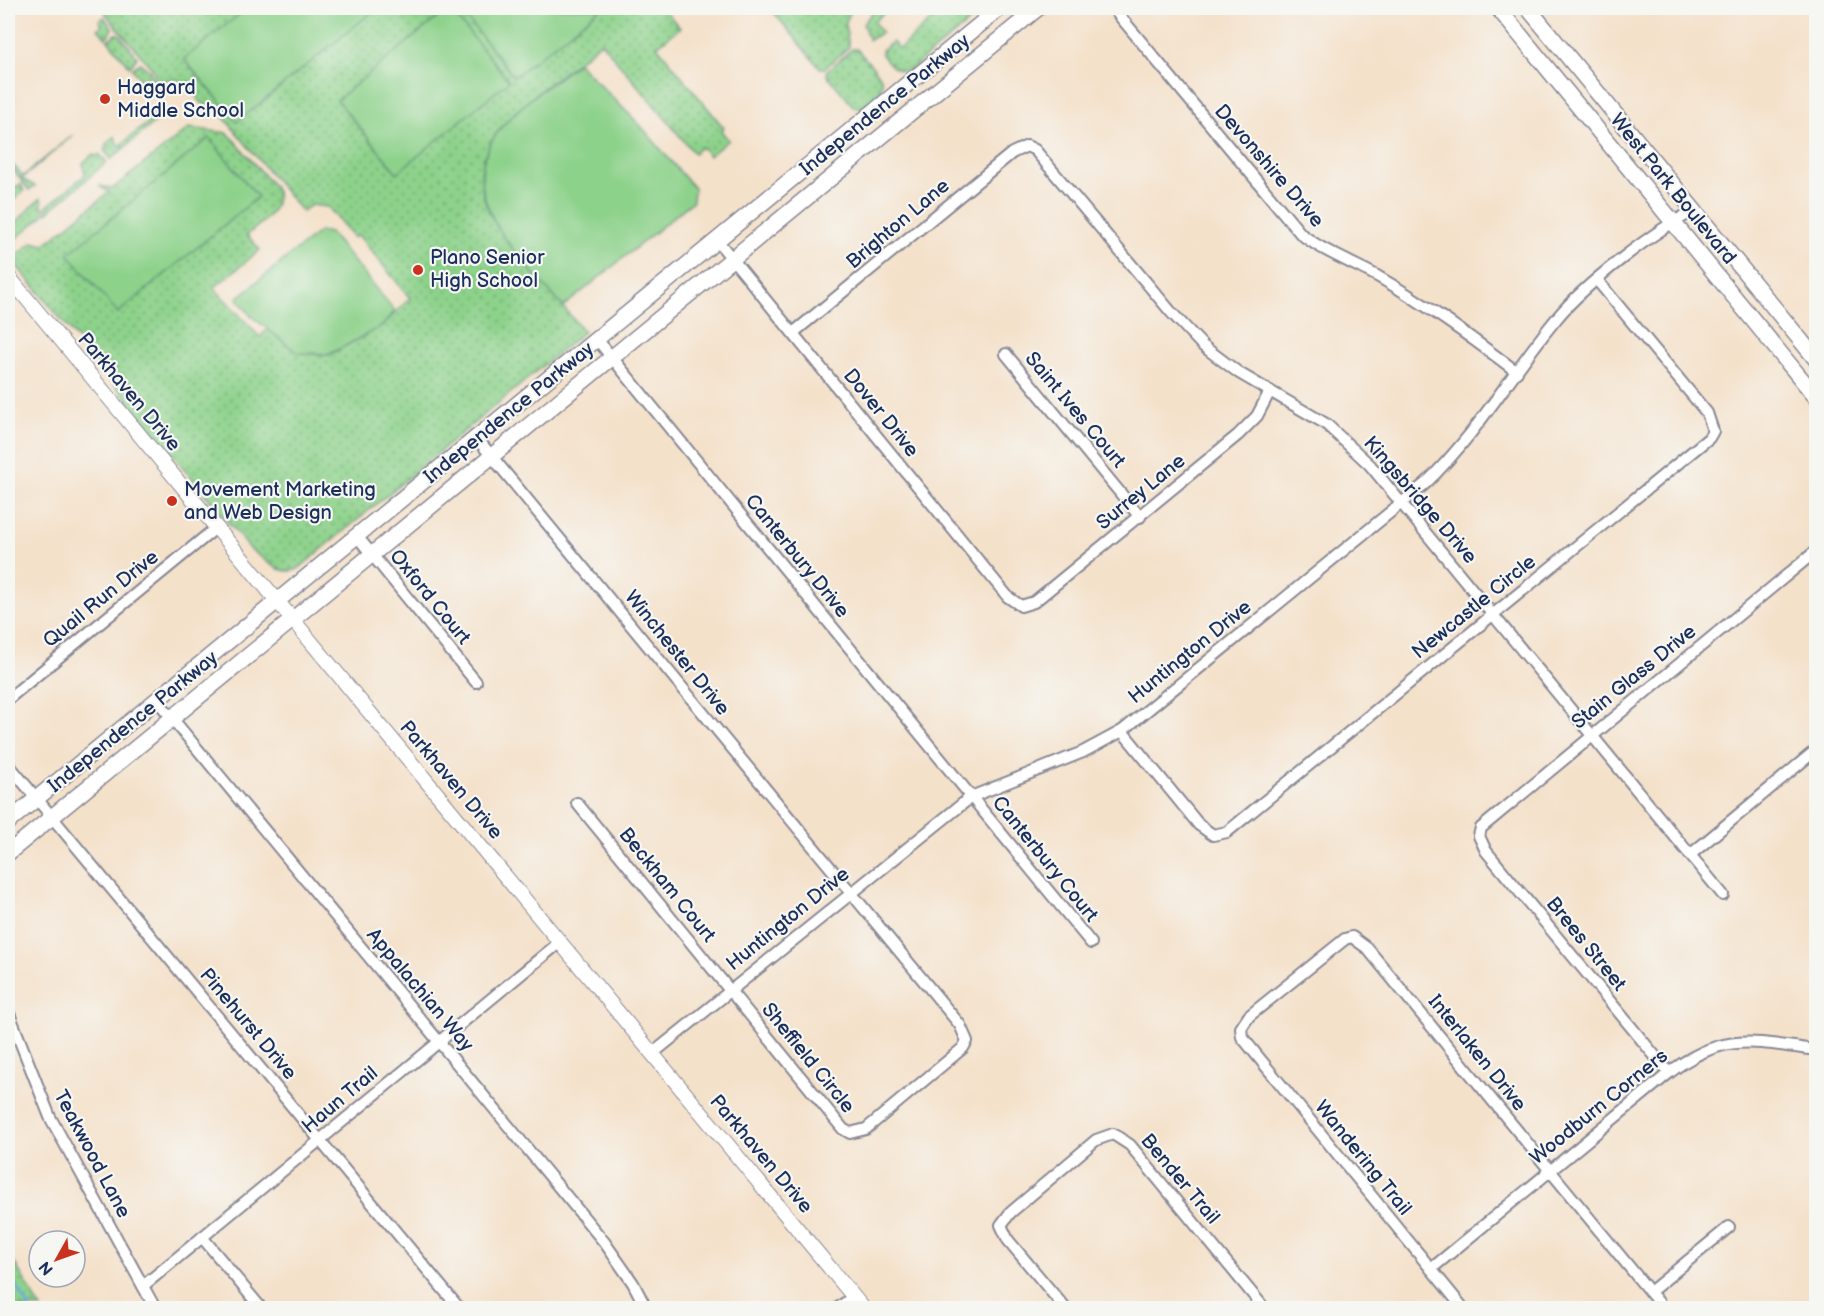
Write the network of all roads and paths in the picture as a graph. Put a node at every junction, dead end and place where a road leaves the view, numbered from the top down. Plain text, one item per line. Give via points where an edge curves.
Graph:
1 (1000, 8) edge
2 (1038, 8) edge
3 (1113, 8) edge
4 (1498, 8) edge
5 (1528, 8) edge
6 (1027, 146) joint
7 (1695, 211) junction
8 (1673, 221) junction
9 (717, 239) junction
10 (732, 258) junction
11 (8, 276) edge
12 (1597, 280) junction
13 (793, 333) junction
14 (596, 338) junction
15 (1006, 354) dead end
16 (611, 357) junction
17 (1816, 359) edge
18 (1517, 372) junction
19 (1270, 391) junction
20 (1816, 397) edge
21 (476, 436) junction
22 (491, 455) junction
23 (1401, 502) junction
24 (1140, 517) junction
25 (217, 527) junction
26 (356, 535) junction
27 (1816, 551) edge
28 (371, 554) junction
29 (277, 601) junction
30 (1022, 606) joint
31 (1493, 615) junction
32 (292, 619) junction
33 (476, 682) dead end
34 (8, 699) edge
35 (157, 700) junction
36 (172, 717) junction
37 (1122, 731) junction
38 (1592, 735) junction
39 (1816, 750) edge
40 (8, 764) edge
41 (971, 797) junction
42 (36, 798) junction
43 (577, 803) dead end
44 (52, 816) junction
45 (8, 822) edge
46 (1479, 836) joint
47 (8, 853) edge
48 (1690, 855) junction
49 (850, 892) junction
50 (1723, 895) dead end
51 (560, 942) junction
52 (1091, 943) dead end
53 (730, 991) junction
54 (8, 1011) edge
55 (1241, 1028) joint
56 (439, 1041) junction
57 (1816, 1050) edge
58 (652, 1054) junction
59 (1669, 1073) junction
60 (321, 1139) junction
61 (1550, 1170) junction
62 (1729, 1227) dead end
63 (202, 1237) junction
64 (1431, 1269) junction
65 (143, 1286) junction
66 (1650, 1292) junction
67 (853, 1296) junction
68 (155, 1308) edge
69 (261, 1308) edge
70 (459, 1308) edge
71 (646, 1308) edge
72 (838, 1308) edge
73 (863, 1308) edge
74 (1065, 1308) edge
75 (1264, 1308) edge
76 (1463, 1308) edge
77 (1663, 1308) edge

1 - 9 main road, Independence Parkway
2 - 10 main road, Independence Parkway
3 - 18 street, Devonshire Drive via 1301,234 1427,307
4 - 8 main road, West Park Boulevard
5 - 7 main road, West Park Boulevard
6 - 13 street, Brighton Lane via 1012,153
6 - 19 street, Kingsbridge Drive via 1045,159 1197,340 1220,361
7 - 8 street, Huntington Drive
7 - 17 main road, West Park Boulevard
8 - 12 street, Huntington Drive
8 - 20 main road, West Park Boulevard
9 - 10 street, Dover Drive
9 - 14 main road, Independence Parkway
10 - 13 street, Dover Drive
10 - 16 main road, Independence Parkway
11 - 25 street, Parkhaven Drive
12 - 18 street, Huntington Drive via 1557,318
12 - 31 street, Newcastle Circle via 1707,413 1713,431
13 - 30 street, Dover Drive via 1008,597
14 - 16 street, Canterbury Drive
14 - 21 main road, Independence Parkway
15 - 24 street, Saint Ives Court
16 - 22 main road, Independence Parkway
16 - 41 street, Canterbury Drive
18 - 23 street, Huntington Drive via 1460,449
19 - 23 street, Kingsbridge Drive via 1326,424
19 - 24 street, Surrey Lane via 1257,416 1238,435
21 - 22 street, Winchester Drive
21 - 26 main road, Independence Parkway
22 - 28 main road, Independence Parkway
22 - 49 street, Winchester Drive
23 - 31 street, Kingsbridge Drive
23 - 37 street, Huntington Drive
24 - 30 street, Surrey Lane via 1035,602
25 - 29 street, Parkhaven Drive
25 - 34 street, Quail Run Drive
26 - 28 street, Oxford Court
26 - 29 main road, Independence Parkway
27 - 38 street, Stain Glass Drive
28 - 32 main road, Independence Parkway
28 - 33 street, Oxford Court
29 - 32 street, Parkhaven Drive
29 - 35 main road, Independence Parkway
31 - 37 street, Newcastle Circle via 1220,835 1199,825
31 - 38 street, Kingsbridge Drive
32 - 36 main road, Independence Parkway
32 - 51 street, Parkhaven Drive
35 - 36 street, Appalachian Way
35 - 42 main road, Independence Parkway
36 - 44 main road, Independence Parkway
36 - 56 street, Appalachian Way
37 - 41 street, Huntington Drive via 1083,752
38 - 46 street, Stain Glass Drive via 1486,822
38 - 48 street, Kingsbridge Drive
39 - 48 street
40 - 42 street, Pinehurst Drive
41 - 49 street, Huntington Drive
41 - 52 street, Canterbury Court
42 - 44 street, Pinehurst Drive
42 - 45 main road, Independence Parkway
43 - 53 street, Beckham Court
44 - 47 main road, Independence Parkway
44 - 60 street, Pinehurst Drive
46 - 59 street, Brees Street via 1486,851
48 - 50 street, Kingsbridge Drive
49 - 53 street, Huntington Drive
49 - 53 street, Sheffield Circle via 966,1033 967,1041 956,1056 866,1129 850,1133
51 - 56 street, Haun Trail
51 - 58 street, Parkhaven Drive
53 - 58 street, Huntington Drive
54 - 65 street, Teakwood Lane via 50,1117
55 - 61 street, Interlaken Drive via 1249,1016 1337,943 1352,937 1367,948
55 - 64 street, Wandering Trail via 1248,1046
56 - 60 street, Haun Trail
56 - 71 street, Appalachian Way via 605,1243
57 - 59 street, Woodburn Corners via 1726,1043 1699,1052
58 - 67 street, Parkhaven Drive
59 - 61 street, Woodburn Corners
60 - 63 street, Haun Trail
60 - 70 street, Pinehurst Drive
61 - 64 street, Woodburn Corners
61 - 66 street, Interlaken Drive
62 - 66 street
63 - 65 street, Haun Trail
63 - 69 street
64 - 76 street, Wandering Trail
65 - 68 street, Teakwood Lane
66 - 77 street, Interlaken Drive
67 - 72 street
67 - 73 street, Parkhaven Drive
74 - 75 street, Bender Trail via 1008,1240 1001,1225 1096,1140 1113,1134 1130,1145

